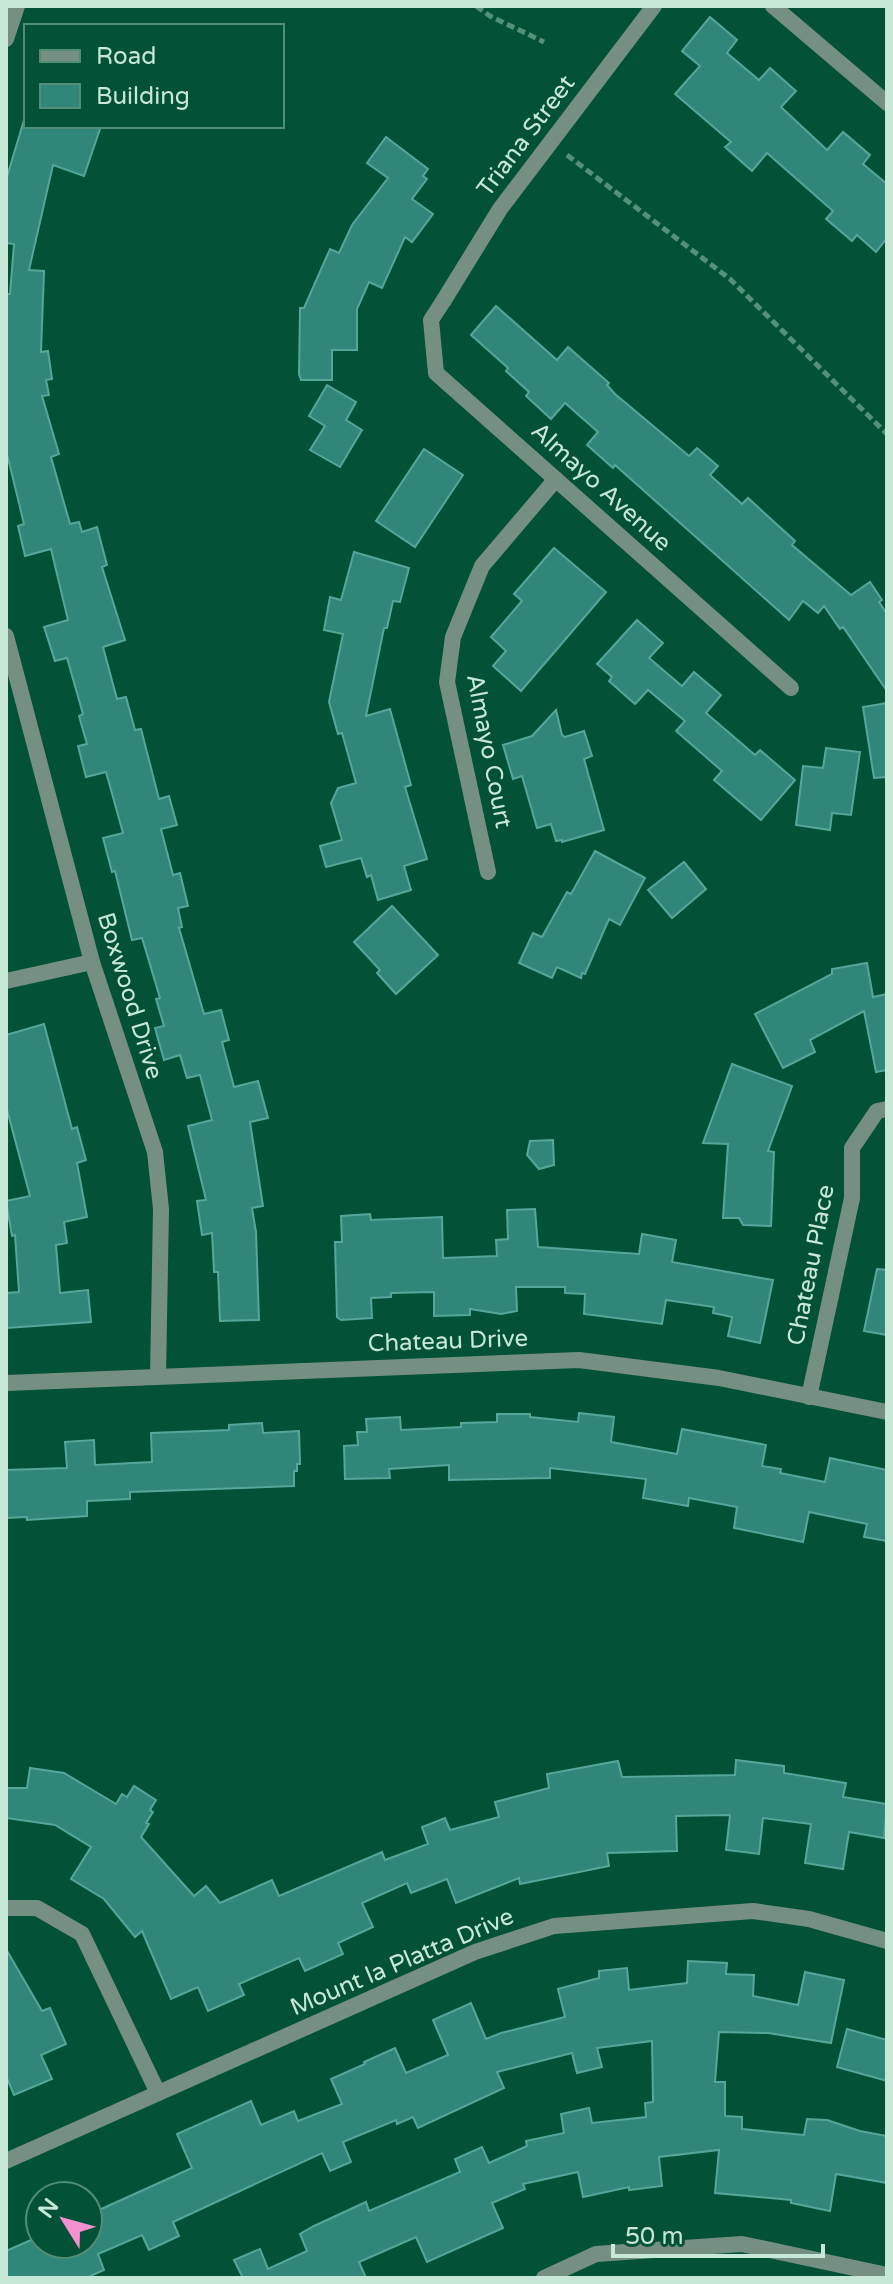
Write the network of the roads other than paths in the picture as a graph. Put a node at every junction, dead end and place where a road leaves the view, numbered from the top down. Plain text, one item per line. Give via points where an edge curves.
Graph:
1 (17, 6) edge
2 (654, 6) edge
3 (773, 6) edge
4 (6, 39) edge
5 (887, 103) edge
6 (444, 300) joint
7 (556, 479) junction
8 (6, 636) edge
9 (791, 688) dead end
10 (488, 872) dead end
11 (92, 962) junction
12 (6, 981) edge
13 (887, 1109) edge
14 (158, 1376) junction
15 (6, 1383) edge
16 (809, 1397) junction
17 (887, 1412) edge
18 (6, 1908) edge
19 (887, 1941) edge
20 (158, 2093) junction
21 (6, 2161) edge
22 (887, 2275) edge
23 (544, 2278) edge

1 - 4 street
2 - 6 street, Triana Street via 500,209
3 - 5 street
6 - 7 street, Almayo Avenue via 431,320 436,373
7 - 9 street, Almayo Avenue
7 - 10 street, Almayo Court via 482,566 453,637 447,682
8 - 11 street, Boxwood Drive
11 - 12 street
11 - 14 street, Boxwood Drive via 155,1152 161,1209
13 - 16 street, Chateau Place via 877,1111 852,1148 852,1198
14 - 15 street, Chateau Drive
14 - 16 street, Chateau Drive via 579,1360 719,1378
16 - 17 street, Chateau Drive
18 - 20 street via 37,1908 82,1934
19 - 20 street, Mount la Platta Drive via 809,1919 753,1911 554,1926 475,1952
20 - 21 street, Mount la Platta Drive
22 - 23 street via 742,2244 596,2254

